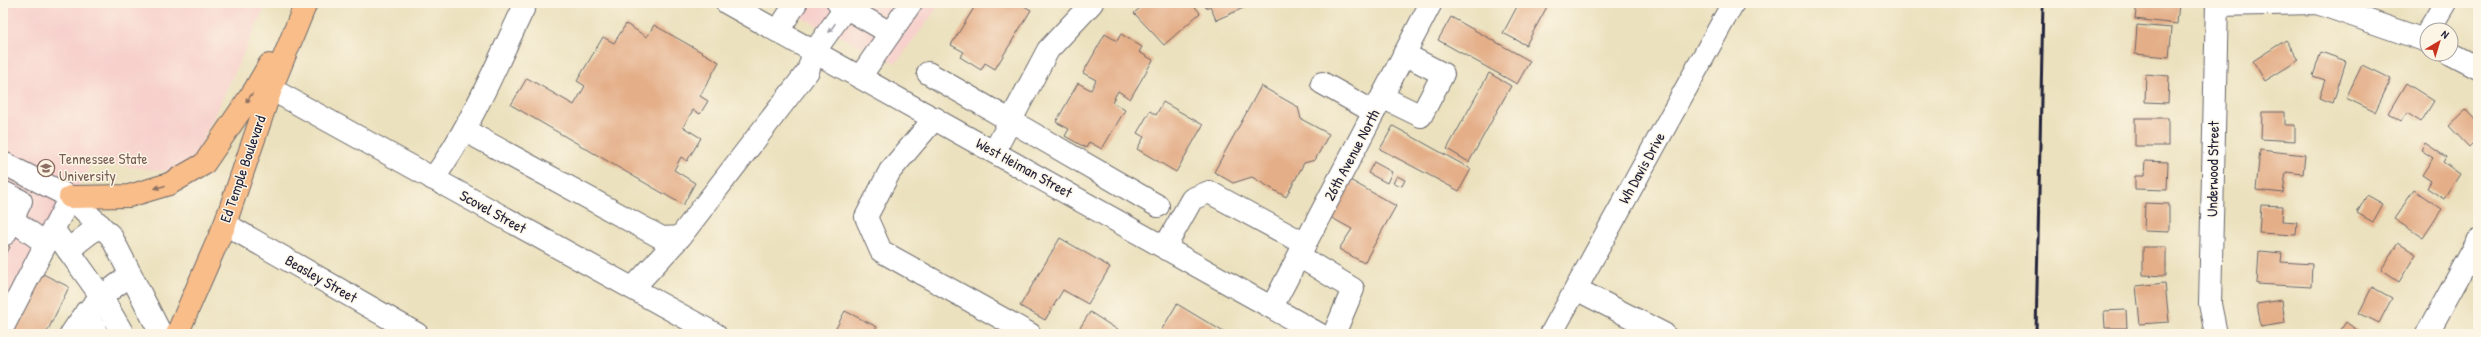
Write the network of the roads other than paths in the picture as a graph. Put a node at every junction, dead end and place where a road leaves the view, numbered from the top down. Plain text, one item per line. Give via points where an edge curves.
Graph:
1 (305, 3) edge
2 (526, 3) edge
3 (727, 3) edge
4 (796, 3) edge
5 (911, 3) edge
6 (1092, 3) edge
7 (1431, 3) edge
8 (1733, 3) edge
9 (2444, 3) edge
10 (2217, 4) edge
11 (844, 5) edge
12 (2434, 22) edge
13 (778, 31) junction
14 (890, 33) junction
15 (2419, 34) edge
16 (814, 52) junction
17 (1404, 54) junction
18 (2459, 58) edge
19 (2478, 68) edge
20 (928, 73) dead end
21 (860, 77) junction
22 (1322, 83) dead end
23 (271, 89) junction
24 (1378, 104) junction
25 (935, 118) junction
26 (1010, 121) junction
27 (464, 130) junction
28 (994, 152) junction
29 (3, 163) edge
30 (33, 178) junction
31 (433, 179) junction
32 (70, 198) junction
33 (1158, 206) dead end
34 (8, 212) edge
35 (225, 224) junction
36 (100, 225) junction
37 (49, 236) junction
38 (680, 237) junction
39 (2478, 241) edge
40 (1165, 247) junction
41 (68, 250) junction
42 (1302, 250) junction
43 (131, 274) junction
44 (633, 288) junction
45 (1576, 289) junction
46 (101, 296) junction
47 (1272, 307) junction
48 (86, 312) junction
49 (3, 327) edge
50 (71, 334) edge
51 (97, 334) edge
52 (123, 334) edge
53 (161, 334) edge
54 (177, 334) edge
55 (417, 334) edge
56 (715, 334) edge
57 (1030, 334) edge
58 (1319, 334) edge
59 (1334, 334) edge
60 (1551, 334) edge
61 (1664, 334) edge
62 (2216, 334) edge
63 (2427, 334) edge

1 - 23 main road, Ed Temple Boulevard
1 -> 32 main road via 254,91 204,164 169,184 129,196
2 - 27 street
3 - 13 street, West Heiman Street
4 - 13 street
5 - 14 street
6 - 26 street via 1048,50
7 - 17 street, 26th Avenue North
8 - 45 street, Wh Davis Drive
9 - 12 street
10 - 15 street via 2317,3
10 - 62 street, Underwood Street via 2210,304
11 - 14 street
11 -> 16 street
13 - 16 street, West Heiman Street
14 - 21 street
16 - 21 street, West Heiman Street
16 - 38 street via 808,71
17 - 24 street, 26th Avenue North
17 - 24 street via 1443,74 1421,116
18 - 19 street
20 - 26 street
21 - 25 street, West Heiman Street
22 - 24 street
23 - 31 street, Scovel Street
23 - 35 main road, Ed Temple Boulevard
24 - 42 street, 26th Avenue North
25 - 28 street, West Heiman Street
25 - 57 street via 890,172 866,217 881,251
26 - 28 street
26 - 33 street
27 - 31 street
27 - 38 street via 662,238
28 - 40 street, West Heiman Street
29 - 30 street
30 - 32 street
30 - 34 street
31 - 44 street, Scovel Street
32 - 36 street
32 - 37 street
34 - 37 street
35 - 54 main road, Ed Temple Boulevard
35 - 55 street, Beasley Street
36 - 41 street
36 - 43 street via 111,236
37 - 41 street
37 - 49 street
38 - 44 street
39 - 63 street
40 - 42 street via 1192,199 1209,192
40 - 47 street, West Heiman Street
41 - 46 street
42 - 47 street, 26th Avenue North
42 - 59 street via 1353,289
43 - 46 street
43 - 53 street
44 - 56 street, Scovel Street
45 - 60 street, Wh Davis Drive
45 - 61 street
46 - 48 street
46 - 52 street
47 - 58 street, West Heiman Street
48 - 50 street
48 - 51 street

